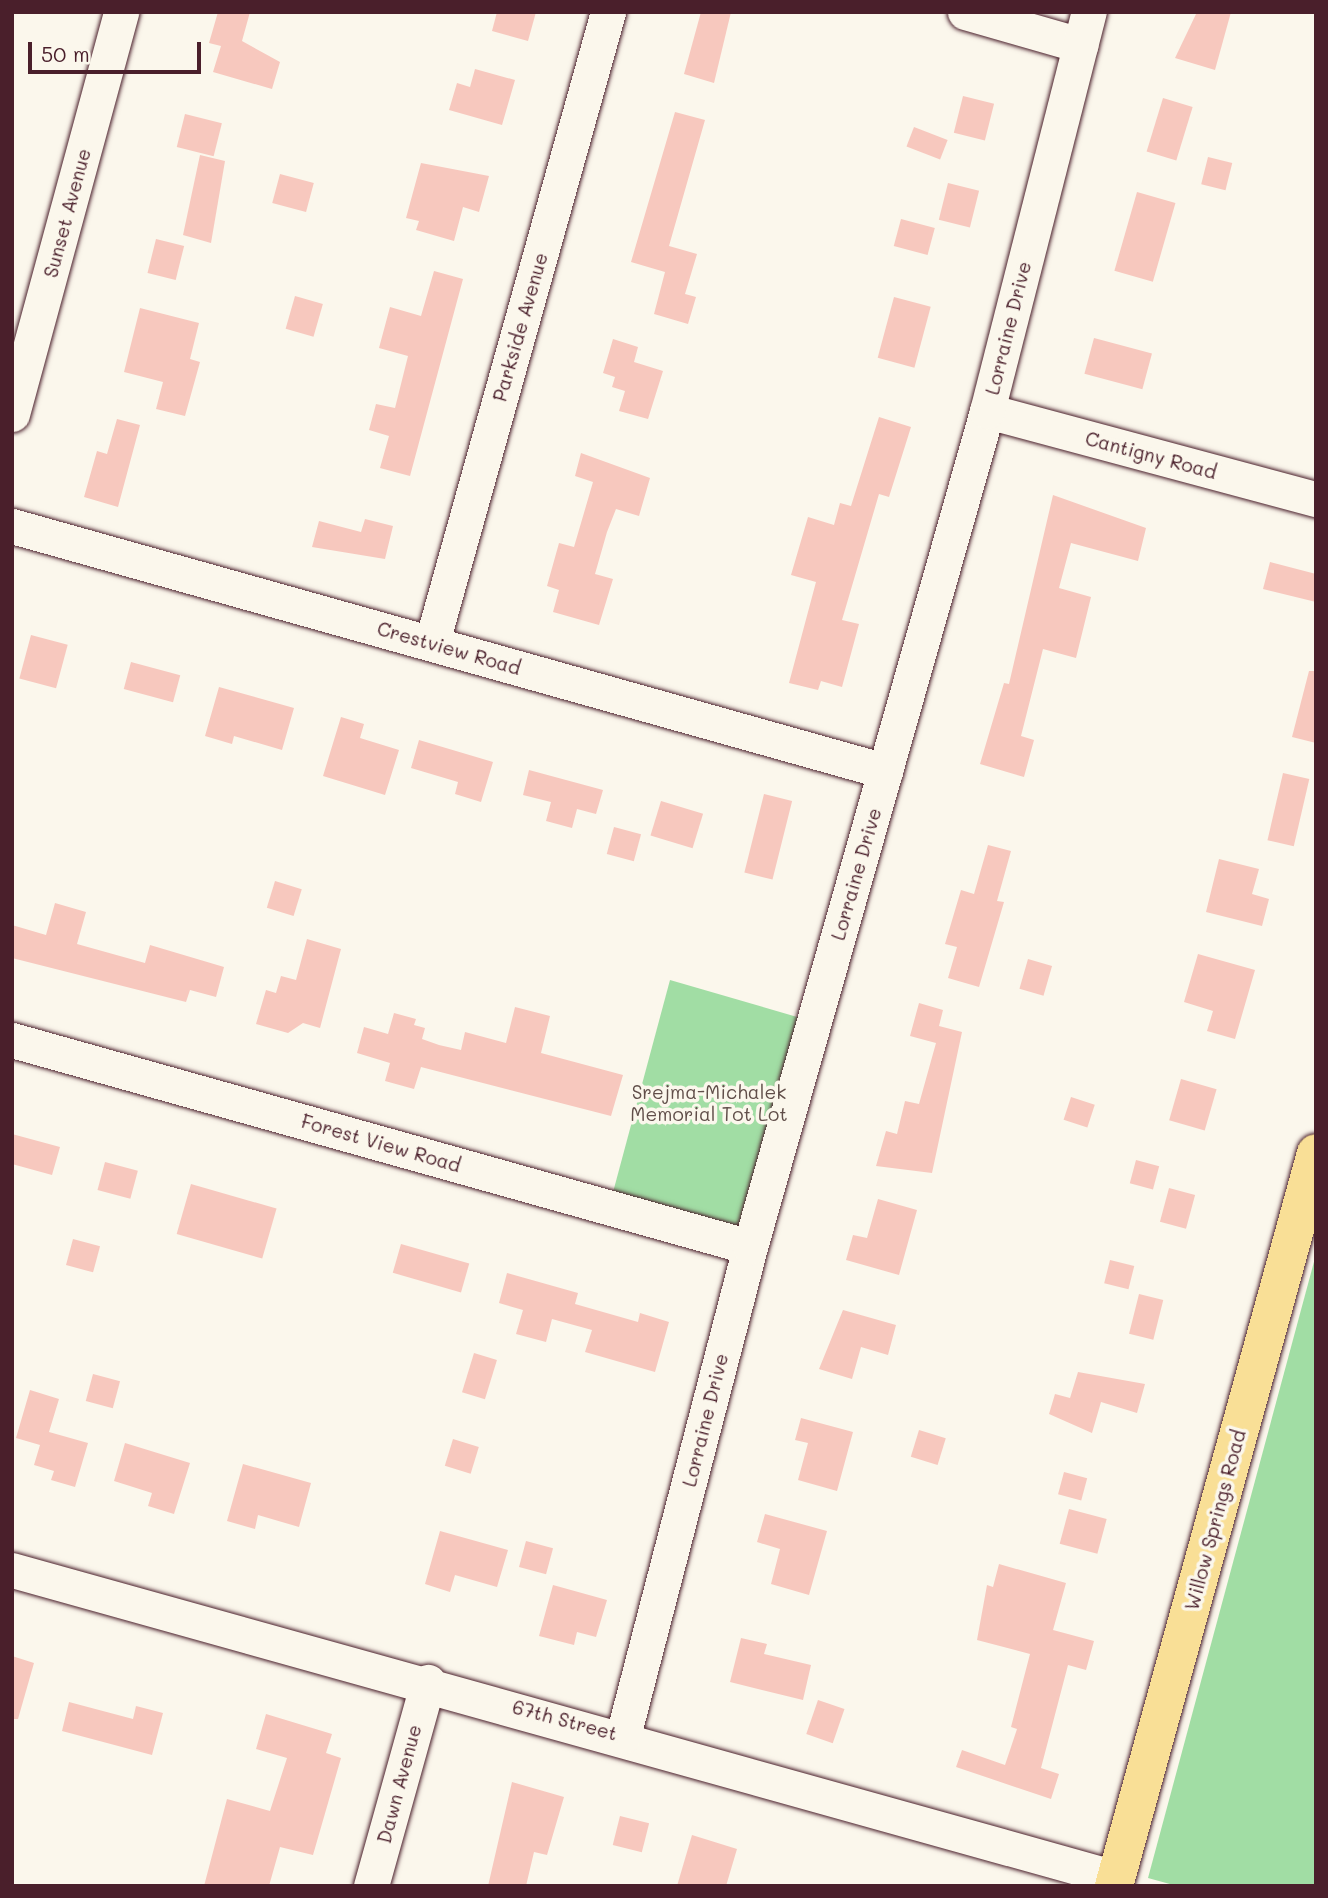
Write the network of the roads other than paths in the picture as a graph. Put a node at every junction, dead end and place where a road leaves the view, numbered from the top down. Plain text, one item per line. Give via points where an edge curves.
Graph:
1 (121, 12) edge
2 (608, 12) edge
3 (965, 12) edge
4 (1084, 29) edge
5 (987, 411) junction
6 (12, 414) edge
7 (1316, 499) edge
8 (12, 526) edge
9 (432, 642) junction
10 (885, 771) junction
11 (12, 1040) edge
12 (1316, 1153) edge
13 (750, 1247) junction
14 (12, 1570) edge
15 (428, 1682) junction
16 (623, 1736) junction
17 (1115, 1882) edge
18 (372, 1886) edge

1 - 6 street, Sunset Avenue
2 - 9 street, Parkside Avenue
3 - 4 street
4 - 5 street, Lorraine Drive
5 - 7 street, Cantigny Road
5 - 10 street, Lorraine Drive
8 - 9 street, Crestview Road
9 - 10 street, Crestview Road
10 - 13 street, Lorraine Drive
11 - 13 street, Forest View Road
12 - 17 main road, Willow Springs Road
13 - 16 street, Lorraine Drive
14 - 15 street, 67th Street
15 - 16 street, 67th Street
15 - 18 street, Dawn Avenue
16 - 17 street, 67th Street

